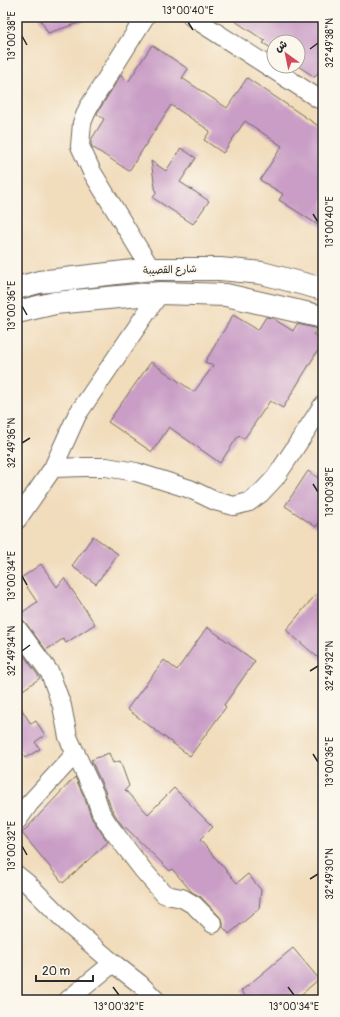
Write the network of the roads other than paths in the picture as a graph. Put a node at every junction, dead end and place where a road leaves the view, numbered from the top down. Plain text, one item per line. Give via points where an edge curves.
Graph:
1 (145, 17) edge
2 (192, 17) edge
3 (323, 100) edge
4 (151, 269) junction
5 (17, 288) edge
6 (323, 289) edge
7 (160, 292) junction
8 (17, 312) edge
9 (323, 317) edge
10 (323, 405) edge
11 (53, 468) junction
12 (17, 520) edge
13 (17, 628) edge
14 (76, 754) junction
15 (17, 821) edge
16 (17, 875) edge
17 (213, 924) dead end
18 (113, 963) junction
19 (68, 1000) edge
20 (156, 1000) edge

1 - 4 street via 88,108 82,123 80,146 92,172
2 - 3 street
4 - 5 street, شارع القصيبة via 39,282
4 - 6 street, شارع القصيبة via 220,269 262,273
7 - 8 street via 55,303
7 - 9 street via 226,295
7 - 11 street via 77,415
10 - 11 street via 275,478 250,502 234,506 136,472 106,467
11 - 12 street
13 - 14 street via 50,673 62,706 68,737
14 - 15 street via 29,804
14 - 17 street via 101,813 139,864 164,894 182,898 194,905
16 - 18 street
18 - 19 street
18 - 20 street

